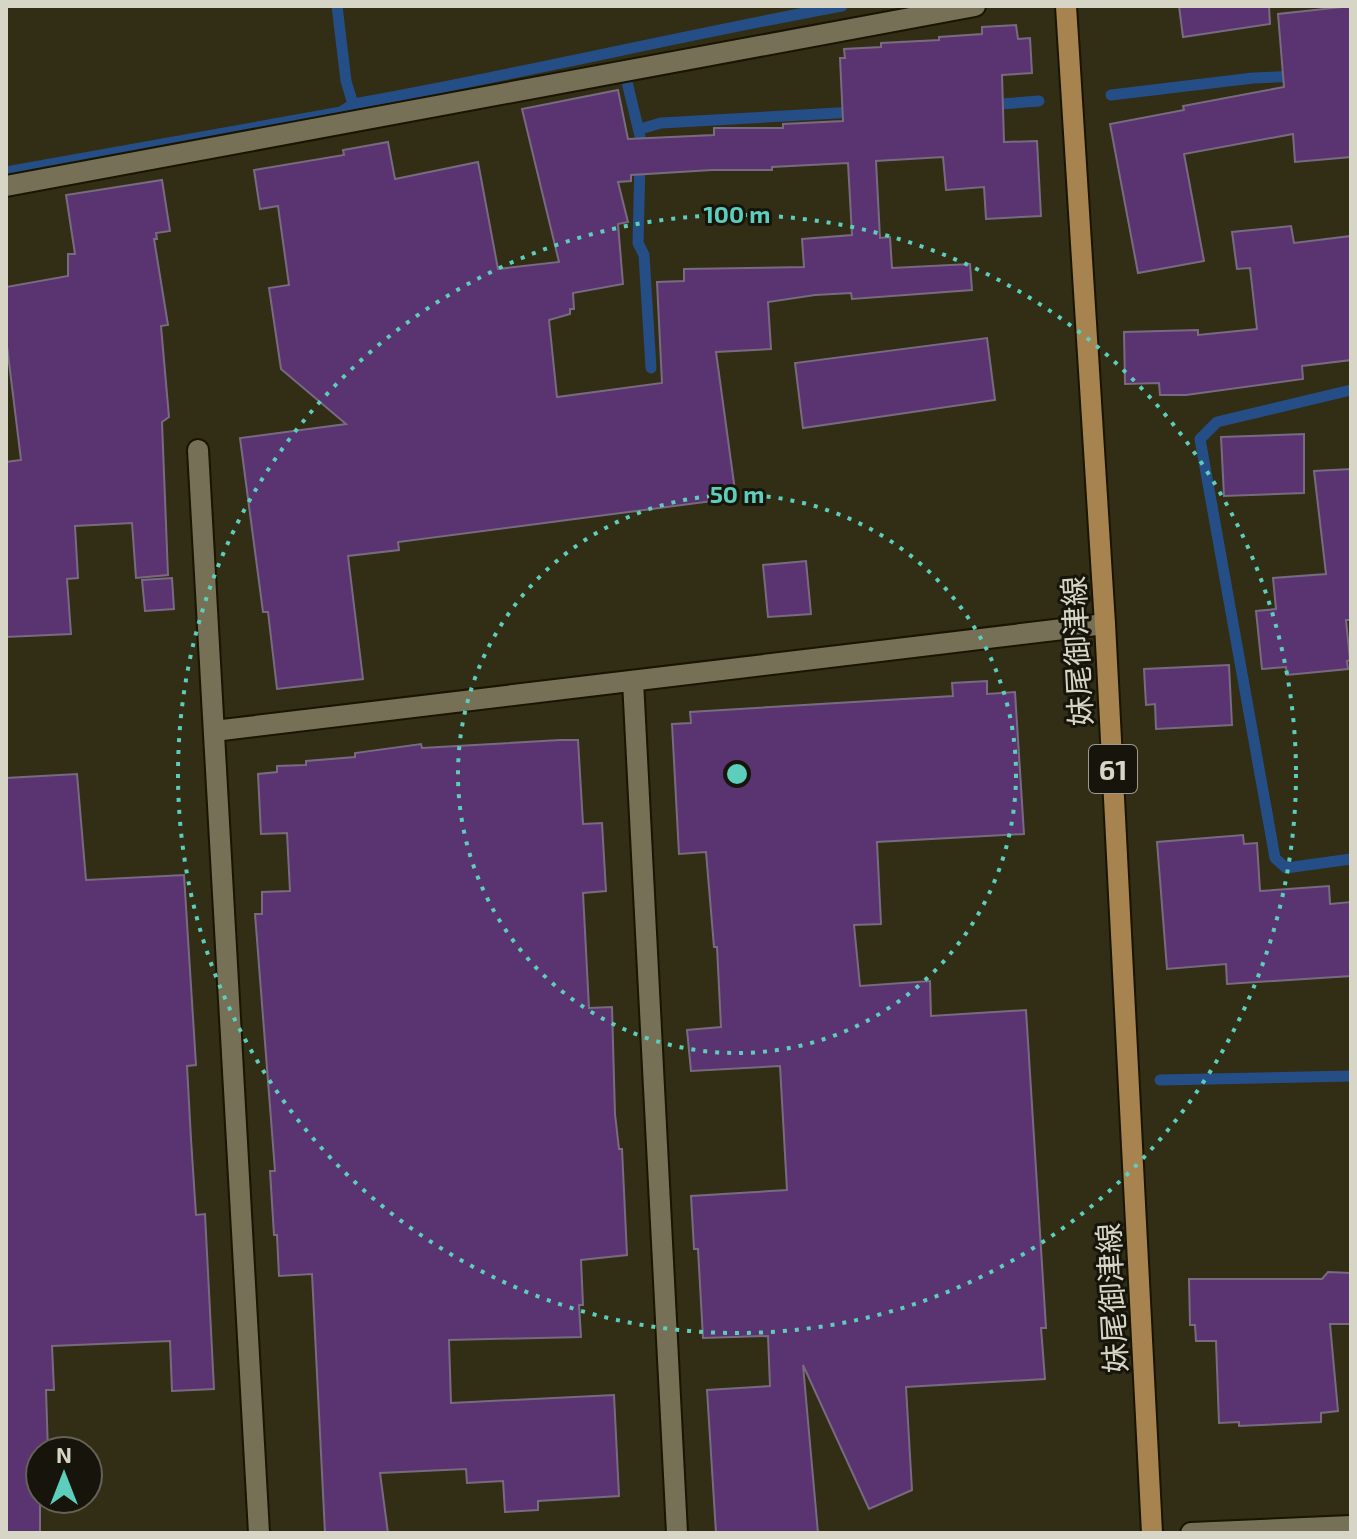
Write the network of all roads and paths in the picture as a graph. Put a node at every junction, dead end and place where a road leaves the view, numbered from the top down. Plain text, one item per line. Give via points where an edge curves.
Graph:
1 (975, 6) edge
2 (1066, 6) edge
3 (6, 186) edge
4 (198, 450) dead end
5 (1105, 624) junction
6 (633, 681) junction
7 (214, 731) junction
8 (1351, 1526) edge
9 (259, 1533) edge
10 (677, 1533) edge
11 (1152, 1533) edge
12 (1191, 1533) edge

1 - 3 street
2 - 5 main road, 妹尾御津線 / 61
4 - 7 street
5 - 6 street
5 - 11 main road, 妹尾御津線 / 61
6 - 7 street
6 - 10 street
7 - 9 street
8 - 12 street

